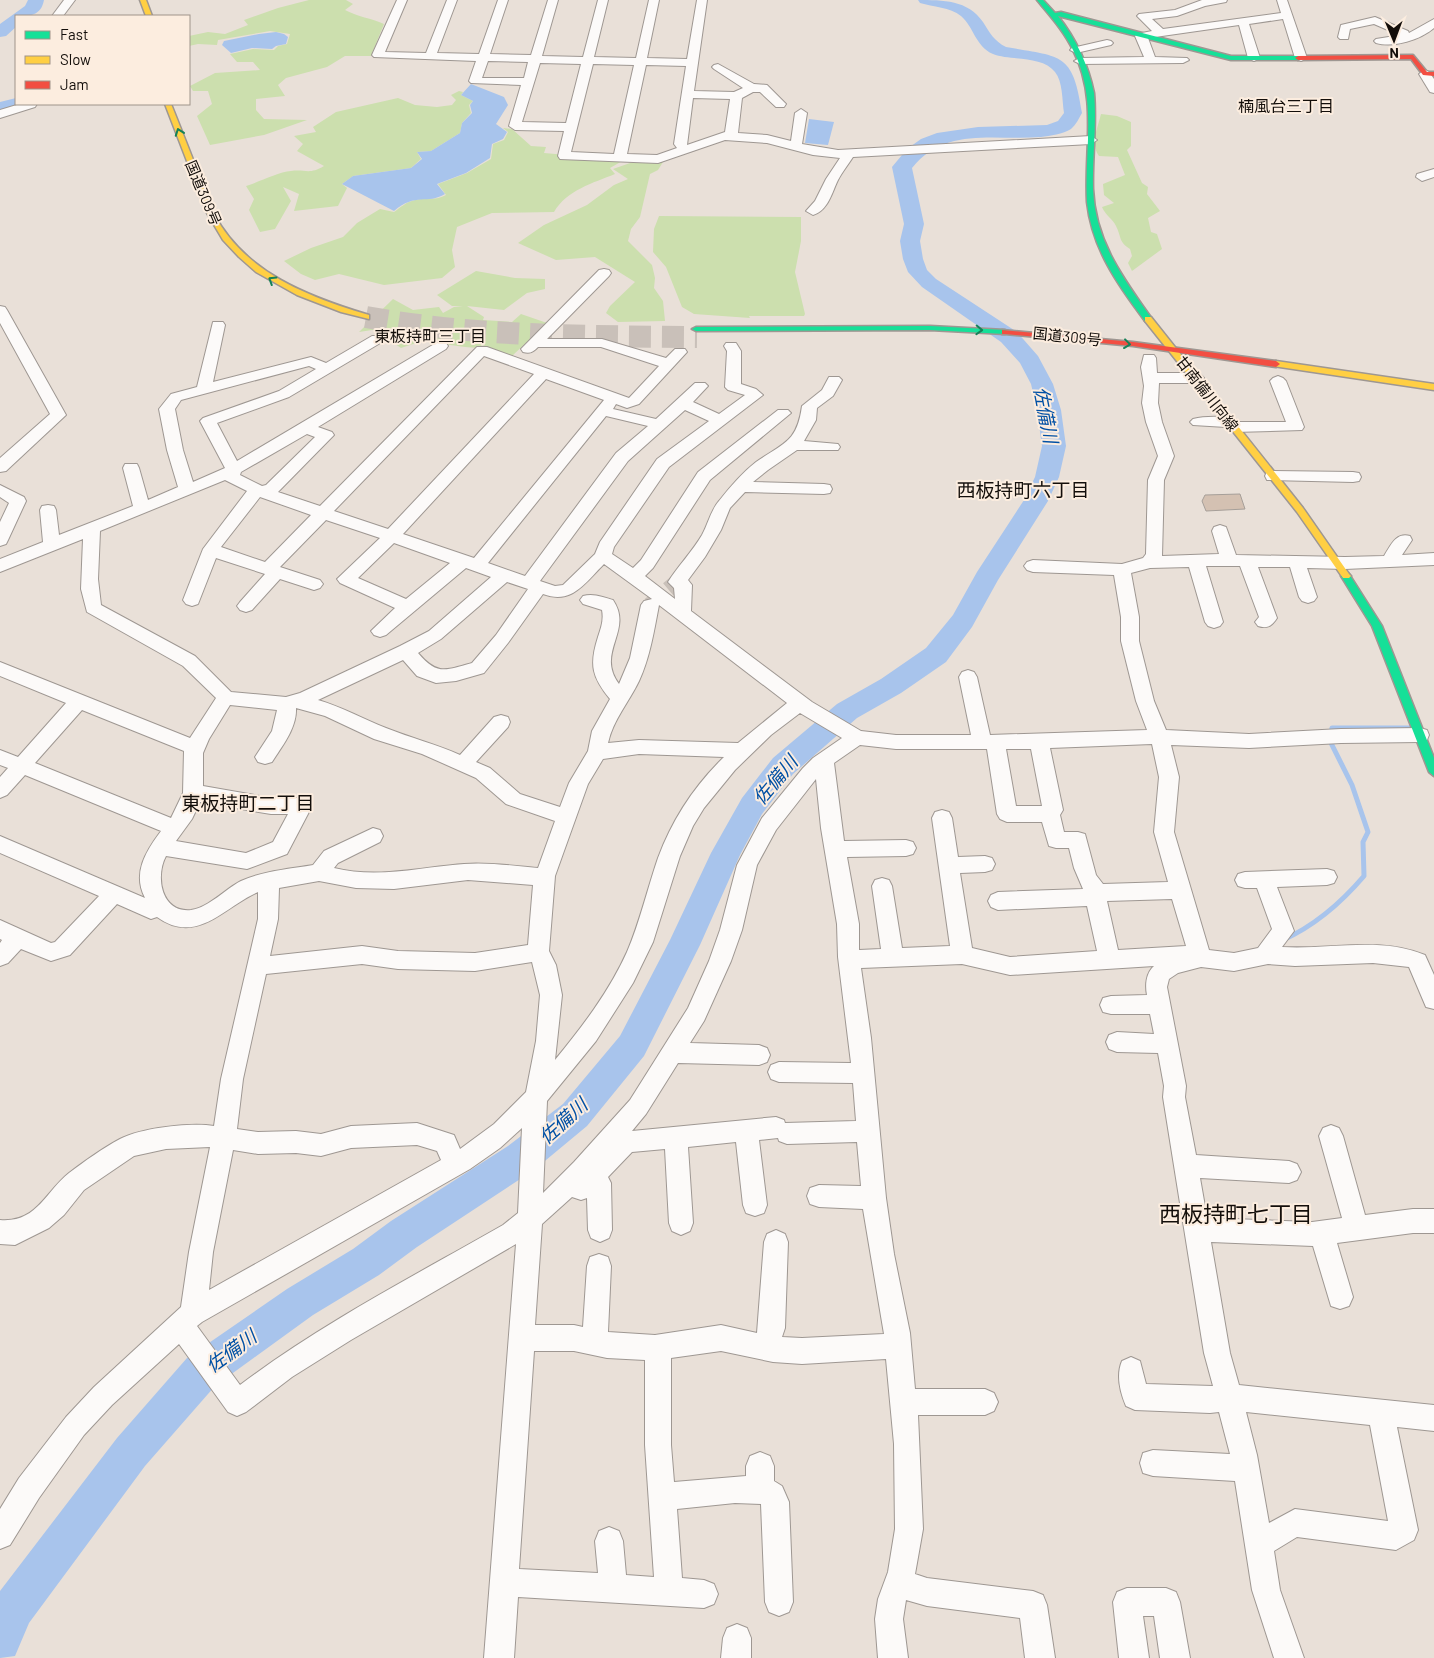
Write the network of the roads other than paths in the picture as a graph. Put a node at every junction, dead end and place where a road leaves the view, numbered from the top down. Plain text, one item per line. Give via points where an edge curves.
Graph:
1 (70, 0) edge
2 (143, 0) edge
3 (402, 0) edge
4 (452, 0) edge
5 (503, 0) edge
6 (553, 0) edge
7 (603, 0) edge
8 (654, 0) edge
9 (702, 0) edge
10 (1040, 0) edge
11 (1222, 0) edge
12 (1282, 0) edge
13 (58, 15) edge
14 (149, 15) edge
15 (1054, 15) junction
16 (1287, 15) junction
17 (1243, 21) junction
18 (1434, 22) edge
19 (1160, 33) junction
20 (1143, 36) junction
21 (1344, 38) dead end
22 (1398, 40) junction
23 (1380, 41) dead end
24 (1107, 43) dead end
25 (430, 56) junction
26 (1078, 56) junction
27 (1409, 57) junction
28 (483, 58) junction
29 (1254, 58) junction
30 (1301, 58) junction
31 (535, 59) junction
32 (588, 60) junction
33 (1151, 60) junction
34 (1183, 60) dead end
35 (640, 62) junction
36 (692, 63) junction
37 (718, 66) dead end
38 (1429, 74) edge
39 (528, 82) junction
40 (751, 88) junction
41 (1434, 89) edge
42 (687, 94) junction
43 (736, 96) junction
44 (780, 104) dead end
45 (28, 105) edge
46 (168, 105) edge
47 (801, 113) dead end
48 (0, 114) edge
49 (571, 127) junction
50 (731, 136) junction
51 (1091, 140) junction
52 (796, 146) junction
53 (684, 150) junction
54 (849, 154) junction
55 (620, 158) junction
56 (813, 210) dead end
57 (226, 218) dead end
58 (604, 273) dead end
59 (0, 310) edge
60 (218, 325) dead end
61 (377, 339) dead end
62 (534, 343) junction
63 (1074, 343) junction
64 (441, 346) dead end
65 (731, 346) dead end
66 (1172, 350) junction
67 (680, 352) dead end
68 (1149, 358) junction
69 (515, 362) junction
70 (1182, 362) junction
71 (668, 364) junction
72 (325, 368) junction
73 (543, 373) junction
74 (1151, 378) junction
75 (1196, 378) junction
76 (834, 380) dead end
77 (1278, 381) dead end
78 (700, 386) dead end
79 (1434, 388) edge
80 (204, 390) junction
81 (1434, 396) edge
82 (683, 403) junction
83 (608, 404) junction
84 (760, 415) junction
85 (721, 420) junction
86 (1198, 422) dead end
87 (659, 424) junction
88 (1232, 425) junction
89 (306, 428) junction
90 (793, 445) junction
91 (832, 447) dead end
92 (0, 467) edge
93 (131, 468) dead end
94 (234, 470) junction
95 (1273, 476) junction
96 (1353, 477) dead end
97 (741, 486) junction
98 (0, 490) edge
99 (187, 490) junction
100 (824, 490) dead end
101 (261, 491) junction
102 (142, 509) junction
103 (48, 510) dead end
104 (323, 512) junction
105 (92, 529) junction
106 (1220, 531) dead end
107 (391, 536) junction
108 (0, 540) edge
109 (1404, 540) dead end
110 (52, 546) junction
111 (211, 550) junction
112 (602, 558) junction
113 (1434, 559) edge
114 (1229, 560) junction
115 (1247, 560) junction
116 (1390, 560) junction
117 (1196, 561) junction
118 (1296, 561) junction
119 (1150, 562) junction
120 (1338, 562) junction
121 (470, 563) junction
122 (0, 566) edge
123 (1033, 566) dead end
124 (273, 570) junction
125 (1122, 570) junction
126 (504, 575) junction
127 (634, 577) junction
128 (314, 584) dead end
129 (534, 585) junction
130 (1308, 597) dead end
131 (192, 600) dead end
132 (589, 600) dead end
133 (246, 606) dead end
134 (650, 606) tunnel mouth
135 (408, 607) junction
136 (682, 613) junction
137 (1214, 622) dead end
138 (1264, 622) dead end
139 (380, 631) dead end
140 (406, 651) junction
141 (0, 670) edge
142 (968, 677) dead end
143 (225, 698) junction
144 (620, 699) junction
145 (79, 701) junction
146 (291, 702) junction
147 (803, 705) junction
148 (501, 722) dead end
149 (1427, 735) edge
150 (854, 737) junction
151 (1159, 738) junction
152 (988, 742) junction
153 (1039, 742) junction
154 (196, 748) junction
155 (742, 750) junction
156 (597, 752) junction
157 (0, 756) edge
158 (265, 757) dead end
159 (824, 761) junction
160 (463, 764) junction
161 (22, 766) junction
162 (1434, 772) edge
163 (0, 790) edge
164 (192, 794) junction
165 (1050, 814) junction
166 (566, 816) junction
167 (942, 818) dead end
168 (174, 828) junction
169 (373, 836) dead end
170 (160, 847) junction
171 (906, 848) dead end
172 (836, 849) junction
173 (3, 850) edge
174 (985, 864) dead end
175 (949, 865) junction
176 (319, 873) junction
177 (545, 877) junction
178 (1327, 877) dead end
179 (268, 882) junction
180 (882, 886) dead end
181 (1180, 890) junction
182 (1096, 893) junction
183 (114, 894) junction
184 (998, 901) dead end
185 (161, 907) junction
186 (9, 933) edge
187 (538, 952) junction
188 (962, 955) junction
189 (1266, 955) junction
190 (850, 956) junction
191 (1201, 956) junction
192 (0, 957) edge
193 (893, 958) junction
194 (1109, 960) junction
195 (258, 966) junction
196 (1434, 1000) edge
197 (1160, 1004) junction
198 (1111, 1005) dead end
199 (1117, 1042) dead end
200 (1167, 1044) junction
201 (672, 1053) junction
202 (759, 1055) dead end
203 (779, 1072) dead end
204 (863, 1073) junction
205 (537, 1093) junction
206 (746, 1131) junction
207 (868, 1131) junction
208 (1331, 1136) dead end
209 (224, 1138) junction
210 (676, 1138) junction
211 (451, 1156) junction
212 (1186, 1166) junction
213 (1289, 1172) dead end
214 (593, 1177) junction
215 (819, 1196) dead end
216 (874, 1198) junction
217 (387, 1205) junction
218 (755, 1205) dead end
219 (529, 1218) junction
220 (1434, 1221) edge
221 (682, 1223) dead end
222 (1357, 1229) junction
223 (600, 1230) dead end
224 (0, 1232) edge
225 (1197, 1233) junction
226 (1322, 1233) junction
227 (776, 1242) dead end
228 (599, 1266) dead end
229 (1340, 1297) dead end
230 (186, 1319) junction
231 (521, 1338) junction
232 (595, 1342) junction
233 (898, 1346) junction
234 (658, 1348) junction
235 (766, 1348) junction
236 (1131, 1370) dead end
237 (1228, 1397) junction
238 (903, 1402) junction
239 (986, 1402) dead end
240 (1381, 1412) junction
241 (1434, 1418) edge
242 (1153, 1463) dead end
243 (1246, 1468) junction
244 (662, 1497) junction
245 (0, 1535) edge
246 (609, 1541) dead end
247 (1259, 1544) junction
248 (504, 1582) junction
249 (898, 1583) junction
250 (613, 1589) junction
251 (669, 1592) junction
252 (704, 1594) dead end
253 (779, 1602) dead end
254 (499, 1658) edge
255 (893, 1658) edge
256 (1040, 1658) edge
257 (1134, 1658) edge
258 (1175, 1658) edge
259 (1289, 1658) edge

1 - 13 street
2 - 14 main road
3 - 25 street via 378,55
4 - 25 street
5 - 28 street
6 - 31 street
7 - 32 street
8 - 35 street
9 - 36 street
10 - 15 main road, 甘南備川向線
11 - 19 street via 1202,3 1177,13 1143,16
12 - 16 street
15 - 20 main road via 1061,14
15 - 26 main road, 甘南備川向線
16 - 17 street
16 - 30 street
17 - 19 street
17 - 29 street
18 - 22 street via 1423,33
19 - 20 street
20 - 29 main road via 1231,58
20 - 33 street
21 - 22 street via 1345,27 1375,20 1404,33
22 - 23 street
22 - 27 street
24 - 26 street
25 - 28 street
26 - 33 street
26 - 51 main road, 甘南備川向線 via 1091,97
27 - 30 main road
27 - 38 main road via 1413,56
28 - 31 street
28 - 39 street via 474,80
29 - 30 main road
31 - 32 street
31 - 39 street
32 - 35 street
32 - 49 street
33 - 34 street
35 - 36 street
35 - 55 street
36 - 42 street
37 - 40 street
38 - 41 street
39 - 49 street via 515,126
40 - 43 street
40 - 44 street via 763,88
42 - 43 street
42 - 53 street via 680,144
43 - 50 street
45 - 48 street
57 -> 46 main road, 国道309号 via 245,244 276,270 316,292 370,314 310,300 285,288 249,264 232,248 220,234 208,208
47 - 52 street
49 - 55 street via 564,156
50 - 52 street via 767,139
50 - 53 street
51 - 54 street
51 - 66 main road, 甘南備川向線 via 1090,199 1102,250 1128,294
52 - 54 street via 823,153
53 - 55 street via 658,159
54 - 56 street via 821,203
58 - 62 street
59 - 92 street via 58,414
60 - 80 street
61 - 72 street
62 - 69 street
62 - 71 street via 602,343
63 -> 63 main road, 国道309号 via 943,338 697,333 930,328 1000,331
63 -> 66 main road, 国道309号
63 - 68 main road, 国道309号
64 - 89 street
65 - 84 street via 734,351 733,387 756,395
66 - 70 main road, 甘南備川向線
66 - 79 main road, 国道309号
67 - 71 street
68 - 70 main road, 国道309号
68 - 74 street
69 - 73 street
69 - 104 street via 482,350
70 - 75 main road, 甘南備川向線
70 - 81 main road, 国道309号
71 - 83 street via 634,401
72 - 80 street via 311,361
72 - 94 street via 284,394 208,421
73 - 83 street
73 - 107 street
74 - 75 street
74 - 119 street via 1150,403 1166,456 1156,480 1154,554
75 - 88 main road, 甘南備川向線
76 - 90 street via 831,391 810,406 808,420
77 - 88 street via 1296,427
78 - 82 street
80 - 99 street via 176,397 166,409 174,450
82 - 85 street
82 - 87 street
83 - 87 street
83 - 121 street
84 - 85 street
84 - 127 street via 704,476 647,564
85 - 112 street via 663,463 606,546
86 - 88 street
87 - 129 street via 622,456
88 - 95 main road, 甘南備川向線
89 - 94 street
89 - 101 street via 326,435 271,489
90 - 91 street
90 - 97 street via 762,466
93 - 102 street
94 - 99 street
94 - 101 street via 231,477 234,480
95 - 96 street
95 - 120 main road, 甘南備川向線
97 - 100 street
97 - 136 street via 724,506 697,556 677,582 683,585
98 - 108 street via 18,501
99 - 102 street
101 - 104 street
101 - 111 street via 254,494
102 - 105 street
103 - 110 street
104 - 107 street
104 - 124 street
105 - 110 street
105 - 143 street via 89,561 93,608 189,661
106 - 114 street
107 - 121 street
107 - 135 street via 346,579
109 - 116 street
110 - 122 street
111 - 124 street
111 - 131 street
112 - 127 street
112 - 129 street via 568,590 554,592
113 - 116 street
114 - 115 street
114 - 117 street
115 - 118 street
115 - 138 street via 1268,618
116 - 120 street
117 - 119 street
117 - 137 street
118 - 120 street
118 - 130 street
119 - 125 street
120 - 149 main road, 甘南備川向線 via 1377,626
121 - 126 street
121 - 135 street
123 - 125 street
124 - 128 street
124 - 133 street
125 - 151 street via 1130,617 1130,641 1145,702
126 - 129 street
126 - 140 street via 435,635
127 - 136 street
129 - 140 street via 502,639 478,668 436,676 423,671
132 - 144 street via 607,604 613,613 604,644 602,669
134 - 144 street via 639,658
135 - 139 street
136 - 147 street
140 - 146 street
141 - 145 street
142 - 152 street
143 - 146 street
143 - 154 street
144 - 156 street via 601,731
145 - 154 street
145 - 161 street
146 - 158 street via 283,725
146 - 160 street via 332,711 381,734
147 - 150 street
147 - 155 street via 770,726
148 - 160 street
149 - 151 street via 1249,741
149 - 162 main road, 甘南備川向線
150 - 152 street via 896,742
150 - 159 street
151 - 153 street
151 - 181 street via 1169,777 1164,832
152 - 153 street
152 - 165 street via 1007,814
153 - 165 street via 1053,810
154 - 164 street via 193,752
155 - 156 street via 648,747
155 - 205 street via 696,805 679,834 645,934 625,978 563,1068
156 - 166 street via 579,783
157 - 161 street
159 - 172 street
159 - 201 street via 784,804 758,843 747,865 720,961 696,1014
160 - 166 street via 483,772 513,799
161 - 163 street
161 - 168 street
164 - 168 street
164 - 170 street via 271,806 297,806 300,810 280,848 247,861
165 - 182 street via 1056,840 1078,840 1085,875
166 - 177 street
167 - 175 street
168 - 170 street
169 - 176 street via 331,857
170 - 185 street via 148,877 154,898
171 - 172 street
172 - 190 street
173 - 183 street
174 - 175 street
175 - 188 street
176 - 177 street via 339,878 402,880 477,872
176 - 179 street
177 - 187 street
178 - 189 street via 1254,880 1283,932
179 - 185 street via 249,887 192,918 178,918
179 - 195 street via 268,919
180 - 193 street
181 - 182 street
181 - 191 street
182 - 184 street via 1092,897
182 - 194 street
183 - 185 street via 151,910
183 - 186 street via 62,949 43,950
186 - 192 street
187 - 195 street via 475,962 398,960 362,955
187 - 205 street via 545,965 551,995 548,1041
188 - 193 street
188 - 194 street via 1010,966
189 - 191 street via 1234,962
189 - 196 street via 1373,954 1410,958 1417,961
190 - 193 street
190 - 204 street
191 - 194 street
191 - 197 street via 1159,974 1156,988
195 - 209 street via 232,1079
197 - 198 street
197 - 200 street
199 - 200 street
200 - 212 street
201 - 202 street
201 - 219 street via 638,1107 555,1198
203 - 204 street
204 - 207 street
205 - 211 street via 505,1110 490,1130
205 - 217 street via 483,1147
205 - 219 street
206 - 207 street
206 - 210 street
206 - 218 street
207 - 216 street
208 - 222 street
209 - 211 street via 258,1143 321,1145 351,1137 417,1134 446,1143
209 - 224 street via 204,1135 180,1137 129,1146 76,1182 40,1220 15,1233
209 - 230 street
210 - 214 street via 626,1142
210 - 221 street
211 - 217 street via 395,1189
212 - 213 street
212 - 225 street
214 - 219 street via 540,1225
214 - 223 street via 599,1183
215 - 216 street
216 - 233 street
217 - 230 street
219 - 230 street via 512,1232 283,1368 237,1402
219 - 231 street
220 - 222 street
222 - 226 street
225 - 226 street via 1205,1230
225 - 237 street via 1217,1353
226 - 229 street
227 - 235 street via 772,1328
228 - 232 street
230 - 245 street via 75,1426 28,1488
231 - 232 street via 574,1338
231 - 248 street
232 - 234 street
233 - 235 street via 802,1351
233 - 238 street
234 - 235 street via 721,1338
234 - 244 street via 658,1445
236 - 237 street via 1135,1397 1210,1400
237 - 240 street
237 - 243 street
238 - 239 street
238 - 249 street via 909,1529
240 - 241 street
240 - 247 street via 1404,1530 1396,1536 1295,1523
242 - 243 street
243 - 247 street
244 - 251 street
244 - 253 street via 760,1478 774,1499
246 - 250 street
247 - 259 street via 1266,1590
248 - 250 street
248 - 254 street
249 - 255 street via 889,1619
249 - 256 street via 928,1592 1033,1605
250 - 251 street
251 - 252 street
257 - 258 street via 1127,1602 1166,1602

